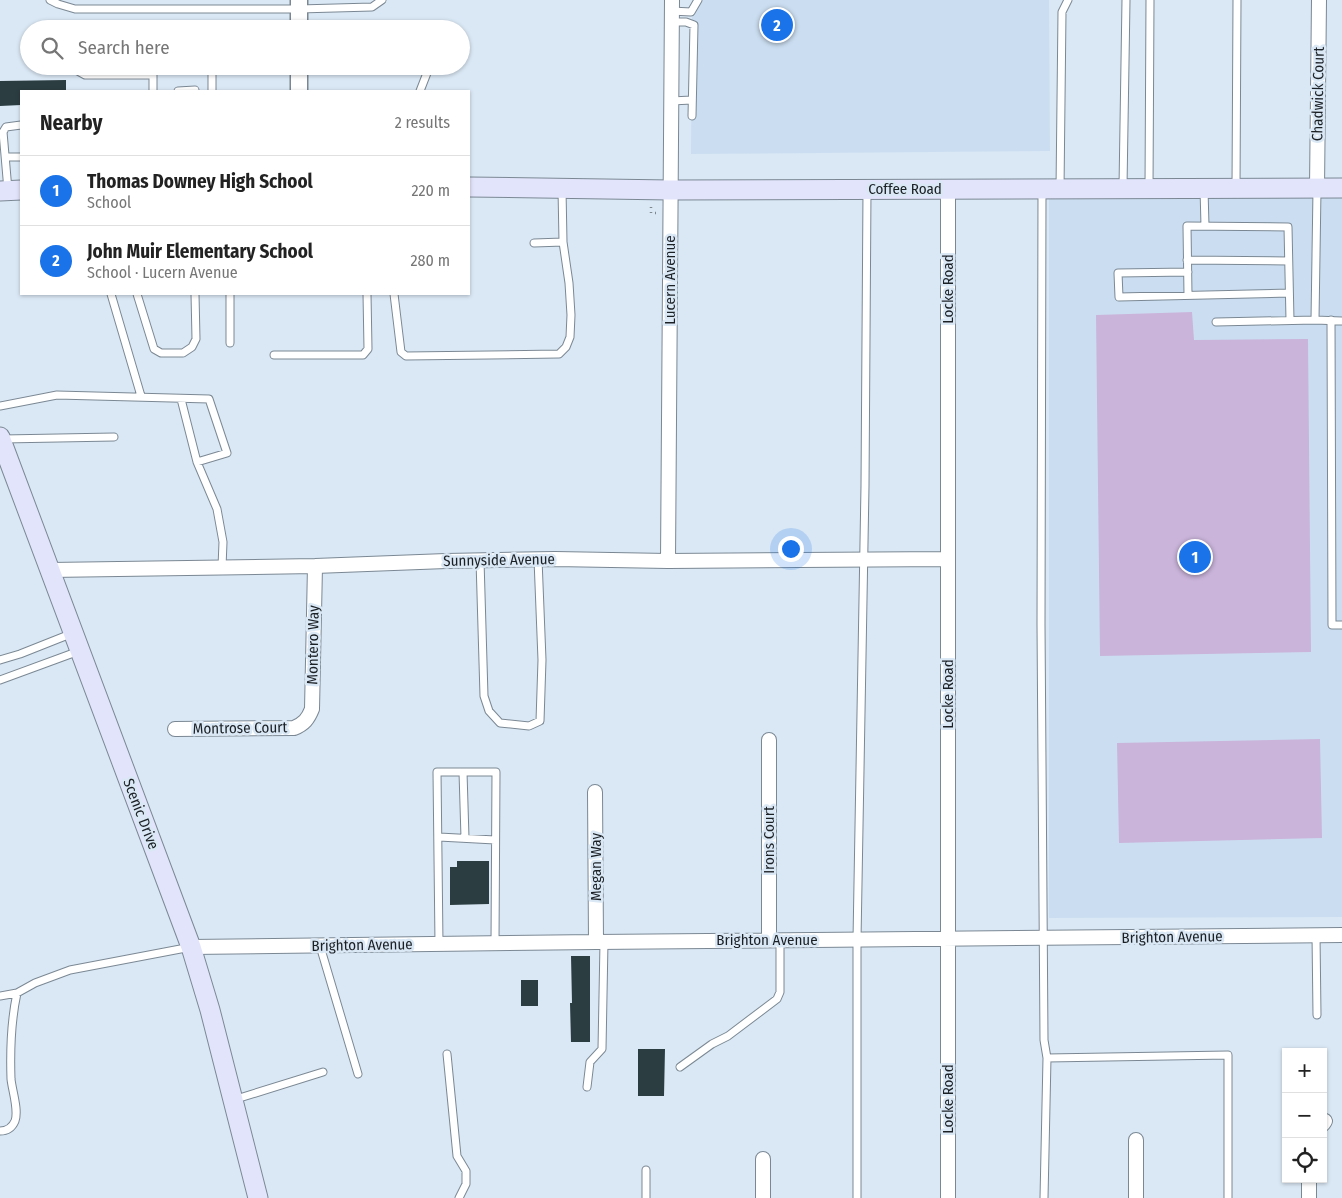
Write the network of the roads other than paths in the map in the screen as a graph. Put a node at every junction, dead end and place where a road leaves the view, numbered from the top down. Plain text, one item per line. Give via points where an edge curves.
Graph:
1 (50, 0) edge
2 (382, 0) edge
3 (698, 0) edge
4 (1068, 0) edge
5 (1126, 0) edge
6 (1150, 0) edge
7 (1237, 0) edge
8 (1319, 0) edge
9 (299, 5) edge
10 (672, 11) edge
11 (299, 20) edge
12 (84, 75) edge
13 (153, 75) joint
14 (212, 75) edge
15 (299, 75) edge
16 (425, 75) edge
17 (153, 90) edge
18 (212, 90) edge
19 (299, 90) edge
20 (420, 90) edge
21 (692, 100) junction
22 (671, 101) junction
23 (692, 116) dead end
24 (20, 126) edge
25 (2, 147) edge
26 (6, 157) junction
27 (20, 157) edge
28 (470, 187) edge
29 (1236, 188) junction
30 (1317, 188) junction
31 (1342, 188) edge
32 (562, 189) junction
33 (948, 189) junction
34 (1051, 189) junction
35 (1123, 189) junction
36 (1149, 189) junction
37 (1204, 189) junction
38 (670, 190) junction
39 (867, 190) junction
40 (10, 191) edge
41 (1205, 226) junction
42 (534, 242) dead end
43 (563, 242) junction
44 (1187, 260) junction
45 (1288, 261) junction
46 (1188, 272) junction
47 (1289, 293) junction
48 (111, 295) edge
49 (137, 295) edge
50 (195, 295) edge
51 (230, 295) edge
52 (368, 295) edge
53 (394, 295) edge
54 (1188, 295) junction
55 (1290, 320) junction
56 (1315, 320) junction
57 (1330, 320) junction
58 (1342, 321) edge
59 (1216, 322) dead end
60 (230, 343) dead end
61 (274, 355) dead end
62 (141, 396) junction
63 (181, 399) junction
64 (0, 406) edge
65 (114, 437) dead end
66 (0, 438) edge
67 (197, 462) junction
68 (863, 559) junction
69 (948, 559) junction
70 (480, 560) junction
71 (538, 560) junction
72 (668, 561) junction
73 (315, 566) junction
74 (222, 567) junction
75 (50, 570) junction
76 (1342, 625) edge
77 (77, 642) junction
78 (0, 660) edge
79 (0, 680) edge
80 (305, 722) joint
81 (175, 729) dead end
82 (768, 740) dead end
83 (463, 772) junction
84 (595, 792) dead end
85 (439, 837) junction
86 (465, 838) junction
87 (495, 840) junction
88 (1316, 935) junction
89 (1342, 935) edge
90 (948, 939) junction
91 (1044, 939) junction
92 (774, 940) junction
93 (857, 940) junction
94 (600, 942) junction
95 (494, 943) junction
96 (439, 944) junction
97 (320, 946) junction
98 (191, 947) junction
99 (17, 993) junction
100 (0, 996) edge
101 (1317, 1015) dead end
102 (447, 1054) dead end
103 (1047, 1058) junction
104 (680, 1067) dead end
105 (324, 1072) dead end
106 (358, 1074) dead end
107 (588, 1087) dead end
108 (233, 1100) junction
109 (0, 1131) edge
110 (1136, 1140) dead end
111 (763, 1159) dead end
112 (646, 1170) dead end
113 (1309, 1183) edge
114 (258, 1198) edge
115 (459, 1198) edge
116 (646, 1198) edge
117 (763, 1198) edge
118 (857, 1198) edge
119 (948, 1198) edge
120 (1044, 1198) edge
121 (1136, 1198) edge
122 (1228, 1198) edge
123 (1309, 1198) edge

1 - 9 lane via 75,9
2 - 9 lane via 372,7
3 - 10 lane via 690,12
4 - 34 lane via 1062,12
5 - 35 lane
6 - 36 lane
7 - 29 lane
8 - 30 street, Chadwick Court
9 - 11 street
10 - 21 lane via 694,25
10 - 22 street, Lucern Avenue
12 - 13 lane
13 - 17 lane
14 - 18 lane
15 - 19 street
16 - 20 lane
21 - 22 lane
21 - 23 lane
22 - 38 street, Lucern Avenue
24 - 25 lane via 6,127
25 - 26 lane
26 - 27 lane
26 - 40 lane
28 - 32 main road, Coffee Road
29 - 30 main road, Coffee Road
29 - 37 main road, Coffee Road
30 - 31 main road, Coffee Road
30 - 56 lane
32 - 38 main road, Coffee Road
32 - 43 lane
33 - 34 main road, Coffee Road
33 - 39 main road, Coffee Road
33 - 69 street, Locke Road
34 - 35 main road, Coffee Road
34 - 91 lane via 1041,624
35 - 36 main road, Coffee Road
36 - 37 main road, Coffee Road
37 - 41 lane
38 - 39 main road, Coffee Road
38 - 72 street, Lucern Avenue
39 - 68 lane
41 - 44 lane via 1187,226
41 - 45 lane via 1288,226
42 - 43 lane
43 - 53 lane via 571,315 570,336 559,354 406,356 401,352
44 - 45 lane
44 - 46 lane
45 - 47 lane
46 - 54 lane
46 - 54 lane via 1118,273 1119,297
47 - 54 lane
47 - 55 lane
48 - 62 lane
49 - 50 lane via 154,349 183,353 192,347 196,338
51 - 60 lane
52 - 61 lane via 368,349 364,354
55 - 56 lane
55 - 59 lane
56 - 57 lane
57 - 58 lane
57 - 76 lane via 1332,625
62 - 63 lane
62 - 64 lane via 57,395
63 - 67 lane
63 - 67 lane via 209,399 227,453
65 - 66 lane
66 - 75 main road, Scenic Drive
67 - 74 lane via 217,509 223,542
68 - 69 street, Sunnyside Avenue
68 - 72 street, Sunnyside Avenue
68 - 93 lane
69 - 90 street, Locke Road
70 - 71 street, Sunnyside Avenue
70 - 71 lane via 484,696 488,711 500,723 529,726 540,721 542,660
70 - 73 street, Sunnyside Avenue
71 - 72 street, Sunnyside Avenue
73 - 74 street, Sunnyside Avenue
73 - 80 street, Montero Way via 312,709
74 - 75 street, Sunnyside Avenue
75 - 77 main road, Scenic Drive
77 - 78 lane
77 - 79 lane
77 - 98 main road, Scenic Drive
80 - 81 street, Montrose Court via 294,728
82 - 92 street, Irons Court
83 - 85 lane via 437,772
83 - 86 lane
83 - 87 lane via 496,772
84 - 94 street, Megan Way
85 - 86 lane
85 - 96 lane
86 - 87 lane
87 - 95 lane
88 - 89 street, Brighton Avenue
88 - 91 street, Brighton Avenue
88 - 101 lane
90 - 91 street, Brighton Avenue
90 - 93 street, Brighton Avenue
90 - 119 street, Locke Road
91 - 103 lane via 1044,1040
92 - 93 street, Brighton Avenue
92 - 94 street, Brighton Avenue
92 - 104 lane via 780,992 777,999
93 - 118 lane
94 - 95 street, Brighton Avenue
94 - 107 lane via 602,1049 590,1062
95 - 96 street, Brighton Avenue
96 - 97 street, Brighton Avenue
97 - 98 street, Brighton Avenue
97 - 106 lane
98 - 99 lane via 70,970
98 - 108 main road, Scenic Drive
99 - 100 lane
99 - 109 lane via 11,1060 16,1120 11,1128
102 - 115 lane via 457,1156 466,1171 466,1184
103 - 120 lane
103 - 122 lane via 1228,1055
105 - 108 lane
108 - 114 main road, Scenic Drive
110 - 121 street
111 - 117 street
112 - 116 lane
113 - 123 street

